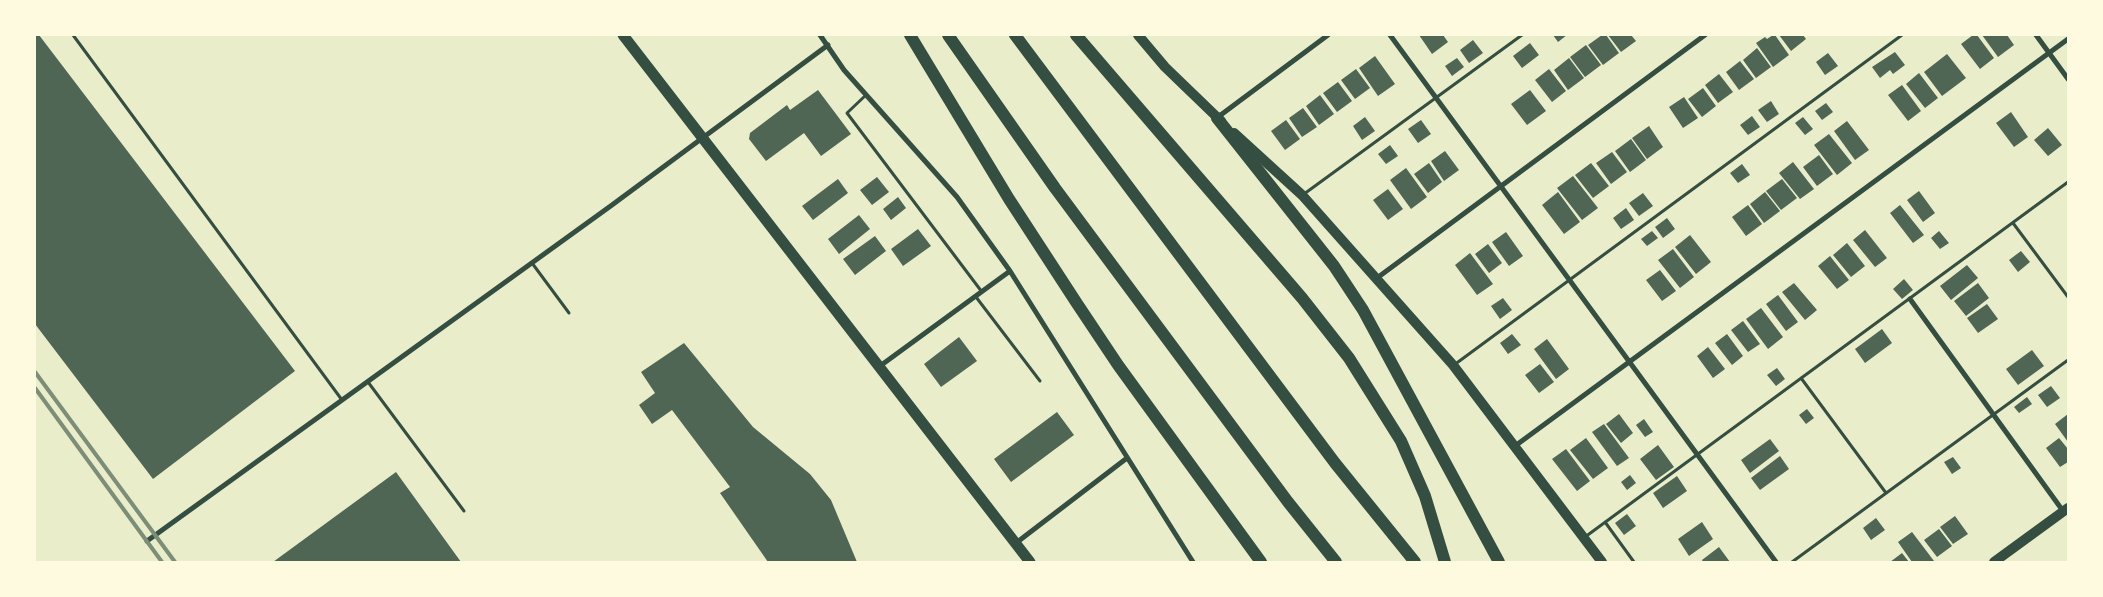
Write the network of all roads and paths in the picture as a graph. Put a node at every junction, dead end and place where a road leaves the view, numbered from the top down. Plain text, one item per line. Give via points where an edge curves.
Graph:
1 (73, 35) edge
2 (623, 35) edge
3 (820, 35) edge
4 (910, 35) edge
5 (948, 35) edge
6 (1015, 35) edge
7 (1076, 35) edge
8 (1138, 35) edge
9 (1328, 35) edge
10 (1390, 35) edge
11 (1522, 35) edge
12 (1705, 35) edge
13 (1902, 35) edge
14 (2036, 35) edge
15 (2068, 39) edge
16 (828, 45) junction
17 (2049, 53) junction
18 (2068, 79) edge
19 (866, 95) junction
20 (1436, 99) junction
21 (1217, 118) junction
22 (701, 137) junction
23 (2068, 182) edge
24 (1500, 187) junction
25 (1302, 195) junction
26 (2013, 223) junction
27 (532, 263) junction
28 (1010, 272) junction
29 (1377, 278) junction
30 (1569, 280) junction
31 (983, 292) junction
32 (976, 297) junction
33 (2068, 297) edge
34 (1910, 299) junction
35 (569, 313) dead end
36 (2068, 360) edge
37 (1629, 361) junction
38 (1453, 365) junction
39 (879, 367) junction
40 (1801, 378) junction
41 (1040, 381) dead end
42 (367, 382) junction
43 (342, 400) junction
44 (1994, 415) junction
45 (1515, 446) junction
46 (1697, 454) junction
47 (1127, 458) junction
48 (1886, 493) junction
49 (2066, 509) edge
50 (464, 510) dead end
51 (1605, 522) junction
52 (1584, 538) junction
53 (147, 541) dead end
54 (1016, 543) junction
55 (1030, 562) edge
56 (1193, 562) edge
57 (1261, 562) edge
58 (1336, 562) edge
59 (1414, 562) edge
60 (1446, 562) edge
61 (1499, 562) edge
62 (1602, 562) edge
63 (1634, 562) edge
64 (1775, 562) edge
65 (1792, 562) edge
66 (1994, 562) edge

1 - 43 lane
2 - 22 main road
3 - 16 street
4 - 57 highway via 1076,302
5 - 58 highway via 1055,188
6 - 59 highway via 1335,463
7 - 60 highway via 1349,358 1406,453 1425,496
8 - 21 main road
9 - 21 street
10 - 20 street
11 - 20 lane
12 - 24 street
13 - 30 lane
14 - 17 street
15 - 17 street
16 - 19 street
16 - 22 street
17 - 18 street
17 - 37 street
19 - 28 street via 957,197
19 - 31 lane via 847,113
20 - 24 street
20 - 25 lane
21 - 25 main road
21 - 61 highway via 1353,294
22 - 27 street
22 - 39 main road
23 - 26 lane
24 - 29 street
24 - 30 street
25 - 29 main road
26 - 33 lane
26 - 34 lane
27 - 35 lane
27 - 42 street
28 - 31 street
28 - 47 street
29 - 38 main road
30 - 37 street
30 - 38 lane
31 - 32 street
32 - 39 street
32 - 41 lane
34 - 40 lane
34 - 44 street
36 - 44 lane
37 - 45 street
37 - 46 street
38 - 45 main road
39 - 54 main road
40 - 46 lane
40 - 48 lane
42 - 43 street
42 - 50 lane
43 - 53 street
44 - 48 lane
44 - 49 street
45 - 52 main road
46 - 51 lane
46 - 64 street
47 - 54 street
47 - 56 street
48 - 65 lane
49 - 66 main road
51 - 52 lane
51 - 63 lane
52 - 62 main road
54 - 55 main road

